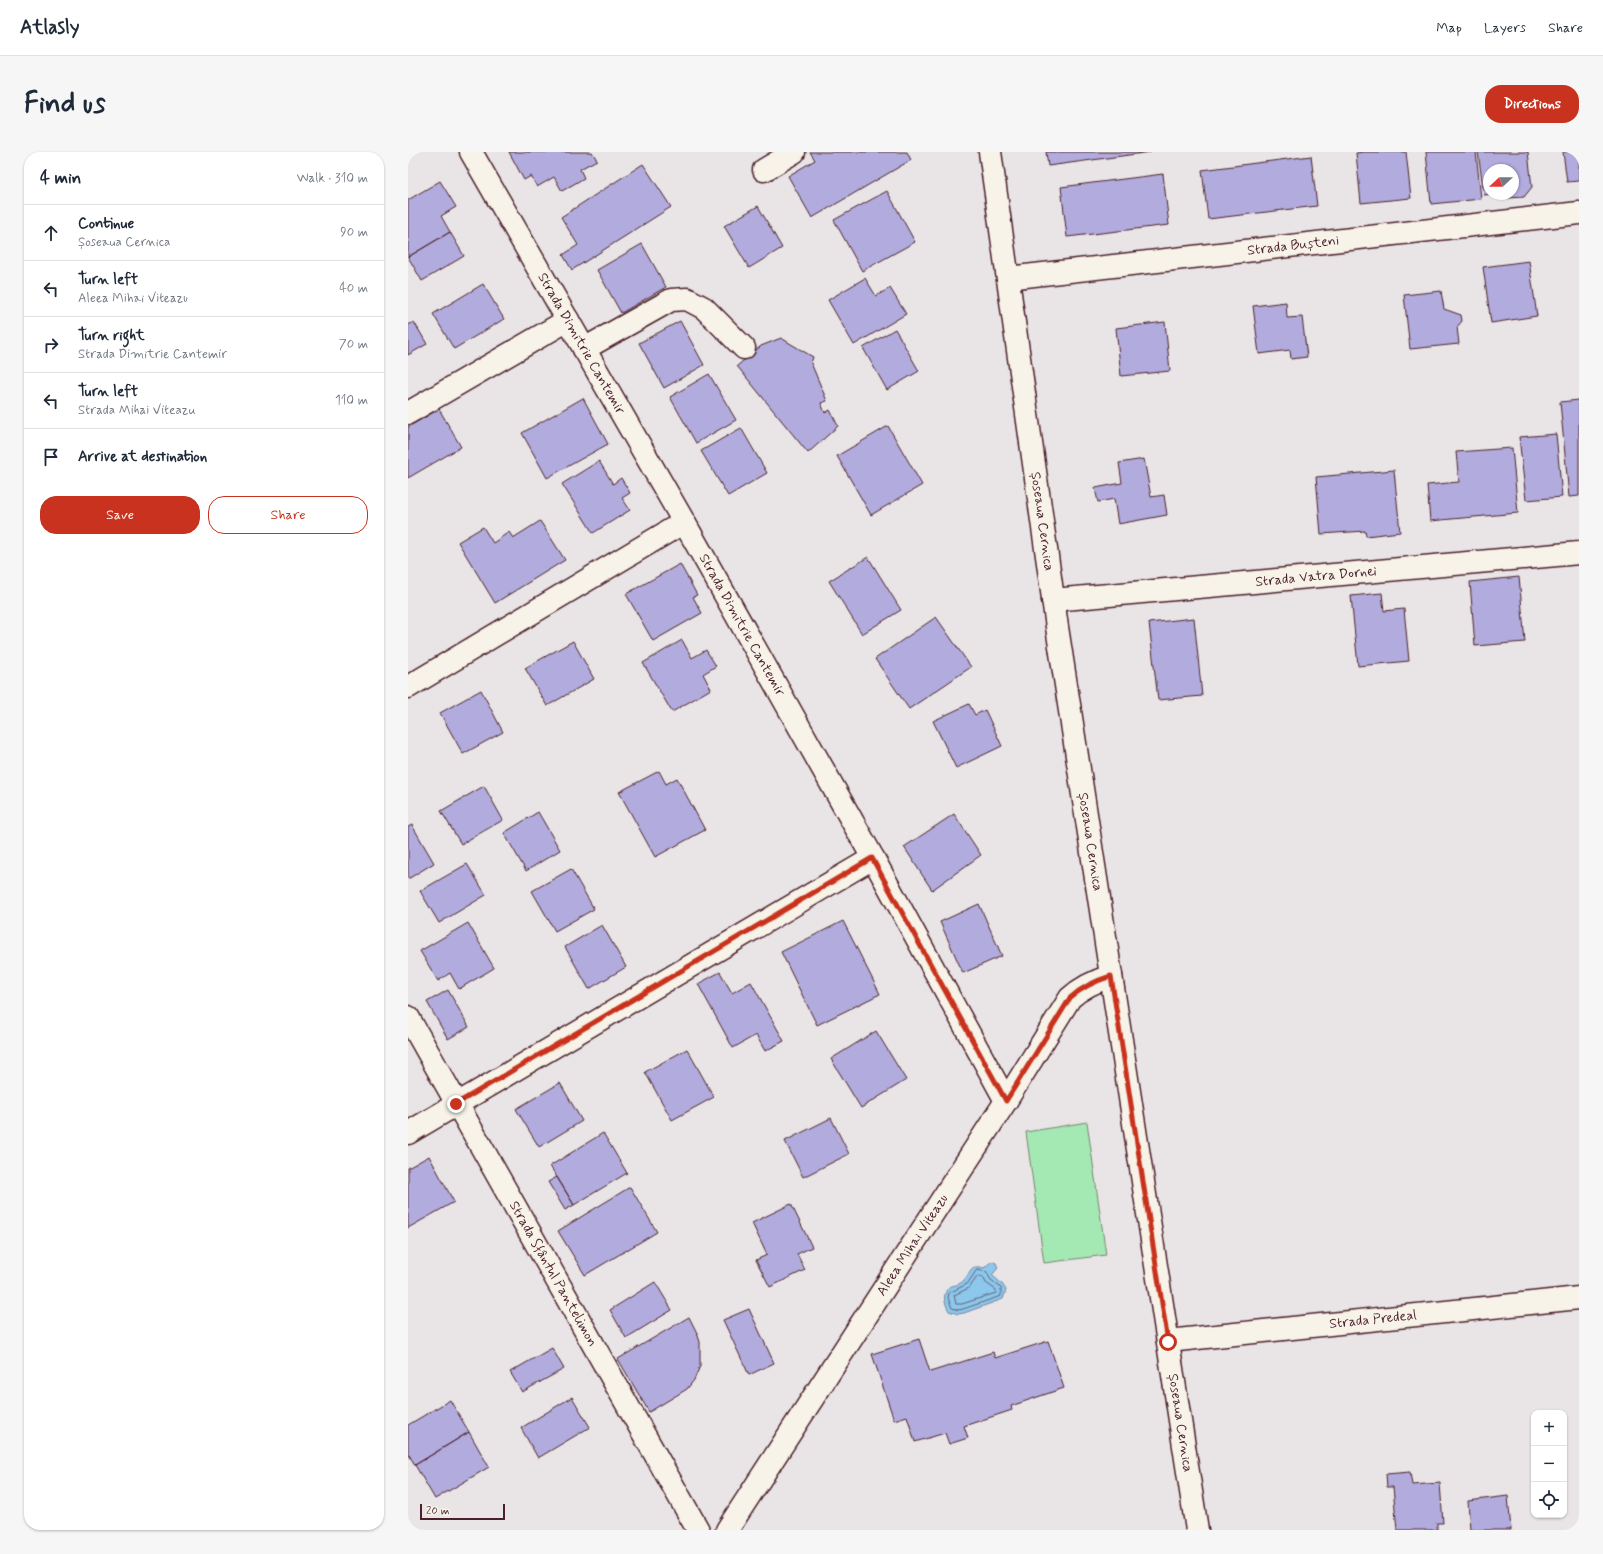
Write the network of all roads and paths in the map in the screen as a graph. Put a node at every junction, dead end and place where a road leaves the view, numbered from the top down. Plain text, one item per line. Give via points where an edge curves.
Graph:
1 (471, 152) edge
2 (794, 152) edge
3 (990, 152) edge
4 (764, 170) dead end
5 (1579, 213) edge
6 (1008, 278) junction
7 (568, 320) junction
8 (744, 348) dead end
9 (584, 349) junction
10 (408, 413) edge
11 (684, 522) junction
12 (1579, 553) edge
13 (1053, 600) junction
14 (408, 687) edge
15 (872, 858) junction
16 (1111, 976) junction
17 (408, 1017) edge
18 (1006, 1101) junction
19 (456, 1104) junction
20 (408, 1133) edge
21 (1579, 1298) edge
22 (1168, 1342) junction
23 (698, 1530) edge
24 (727, 1530) edge
25 (1197, 1530) edge

1 - 7 street, Strada Dimitrie Cantemir
2 - 4 street
3 - 6 street, Șoseaua Cernica
5 - 6 street, Strada Bușteni
6 - 13 street, Șoseaua Cernica
7 - 9 street, Strada Dimitrie Cantemir
7 - 10 street
8 - 9 street via 704,308 686,299 671,300
9 - 11 street, Strada Dimitrie Cantemir
11 - 14 street
11 - 15 street, Strada Dimitrie Cantemir
12 - 13 street, Strada Vatra Dornei
13 - 16 street, Șoseaua Cernica
15 - 18 street, Strada Dimitrie Cantemir
15 - 19 street
16 - 18 street, Aleea Mihai Viteazu via 1096,980 1070,998
16 - 22 street, Șoseaua Cernica
17 - 19 street, Strada Sfântul Pantelimon
18 - 24 street, Aleea Mihai Viteazu
19 - 20 street
19 - 23 street, Strada Sfântul Pantelimon
21 - 22 street, Strada Predeal
22 - 25 street, Șoseaua Cernica

